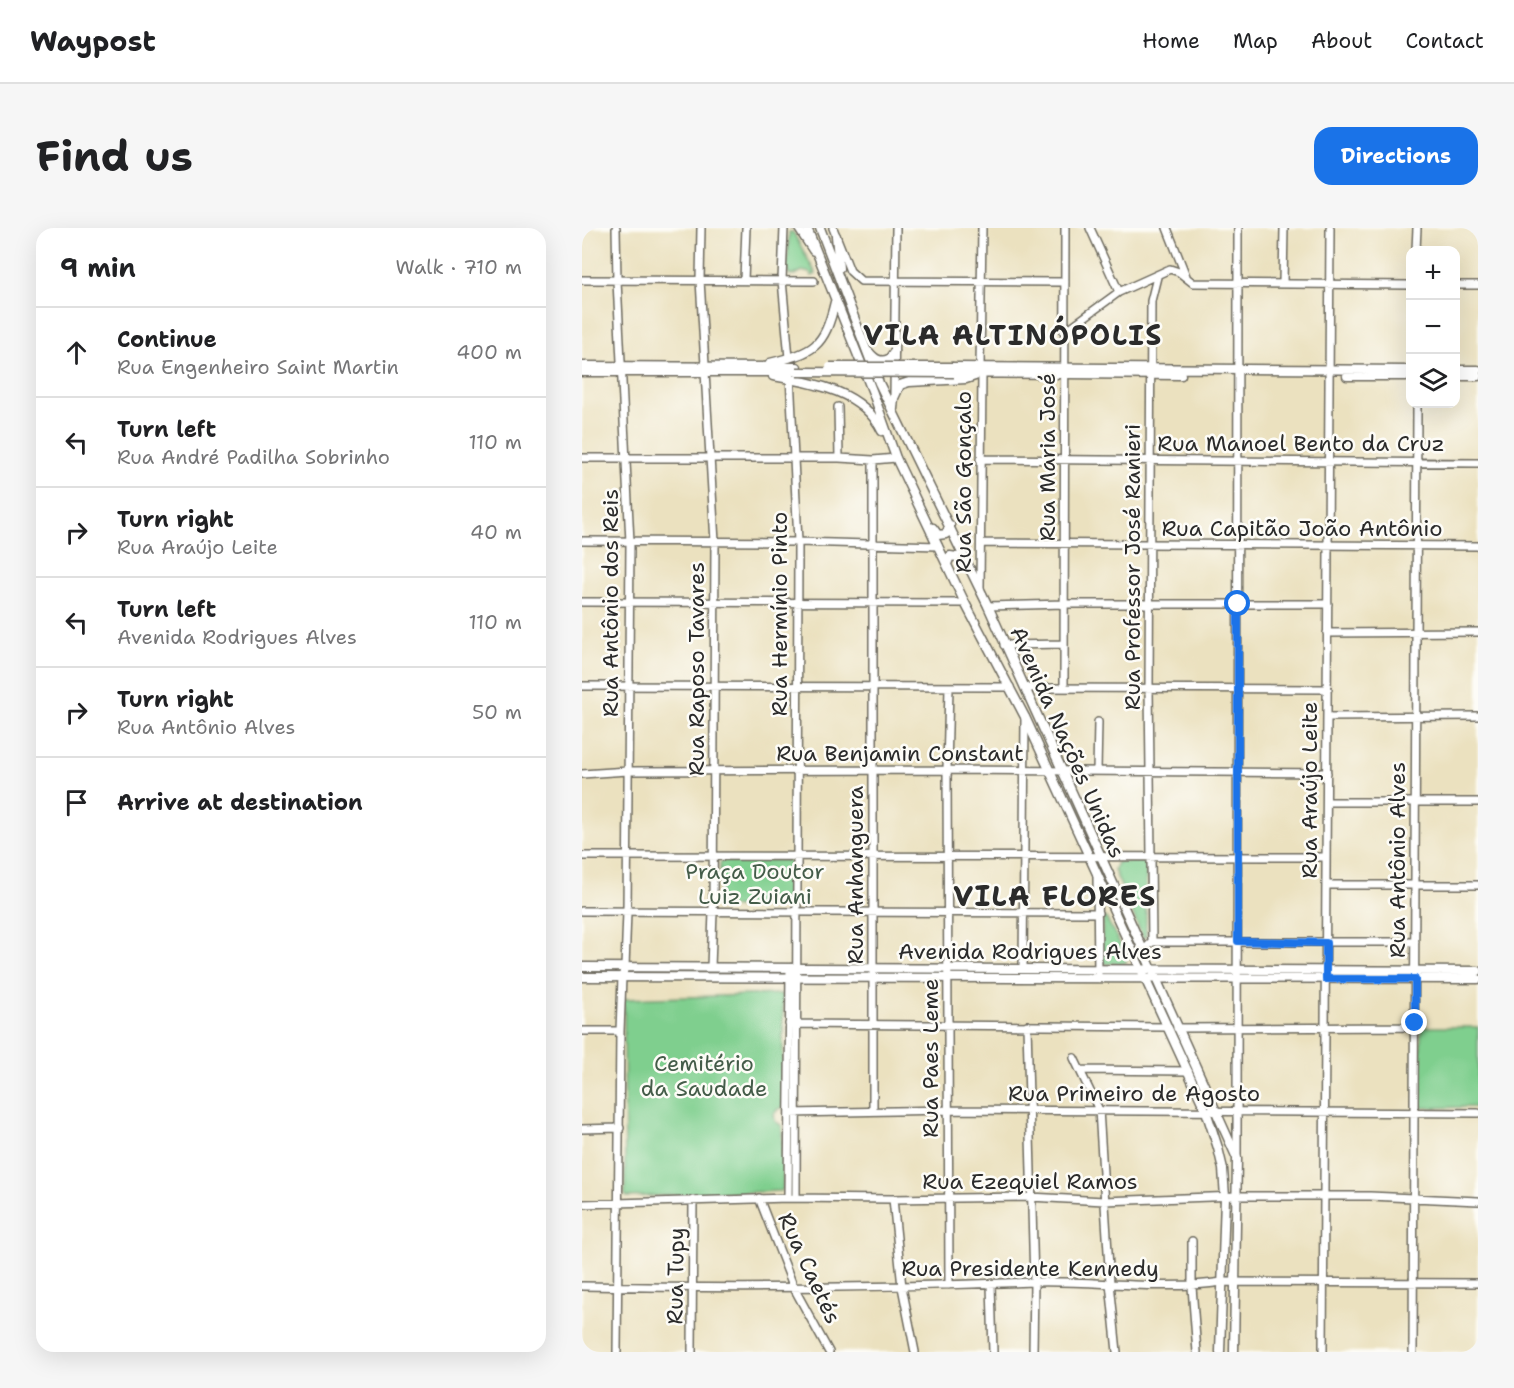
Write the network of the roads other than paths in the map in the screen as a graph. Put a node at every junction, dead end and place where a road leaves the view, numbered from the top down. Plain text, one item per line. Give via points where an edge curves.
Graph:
1 (616, 228) edge
2 (701, 228) edge
3 (746, 228) edge
4 (784, 228) edge
5 (798, 228) edge
6 (807, 228) edge
7 (820, 228) edge
8 (896, 228) edge
9 (982, 228) edge
10 (1065, 228) edge
11 (1090, 228) edge
12 (1167, 228) edge
13 (1238, 228) edge
14 (1284, 228) edge
15 (1330, 228) edge
16 (1417, 228) edge
17 (834, 232) edge
18 (1416, 246) edge
19 (1177, 252) junction
20 (817, 256) junction
21 (1170, 269) junction
22 (1157, 277) junction
23 (1186, 278) junction
24 (582, 280) edge
25 (616, 280) junction
26 (700, 280) junction
27 (744, 280) junction
28 (782, 280) junction
29 (840, 280) junction
30 (814, 281) dead end
31 (895, 281) junction
32 (981, 282) junction
33 (1065, 282) junction
34 (1238, 284) junction
35 (1283, 284) junction
36 (1329, 285) junction
37 (1406, 285) edge
38 (1460, 285) edge
39 (1478, 285) edge
40 (1119, 292) junction
41 (835, 302) junction
42 (1064, 332) junction
43 (868, 350) junction
44 (894, 352) junction
45 (789, 358) junction
46 (582, 366) edge
47 (622, 368) junction
48 (705, 368) junction
49 (756, 370) junction
50 (1406, 370) edge
51 (1460, 370) edge
52 (1478, 370) edge
53 (1065, 371) junction
54 (582, 372) edge
55 (980, 372) junction
56 (1151, 372) junction
57 (1238, 372) junction
58 (794, 373) junction
59 (1329, 373) junction
60 (1406, 376) edge
61 (1460, 376) edge
62 (1478, 376) edge
63 (894, 398) junction
64 (838, 408) dead end
65 (1417, 408) edge
66 (893, 412) junction
67 (890, 441) junction
68 (582, 458) edge
69 (627, 458) junction
70 (710, 458) junction
71 (795, 458) junction
72 (839, 458) junction
73 (896, 458) junction
74 (980, 459) junction
75 (873, 460) junction
76 (1064, 460) junction
77 (1150, 460) junction
78 (1238, 461) junction
79 (1329, 462) junction
80 (1417, 462) junction
81 (1478, 463) edge
82 (928, 524) junction
83 (950, 525) junction
84 (582, 542) edge
85 (630, 542) junction
86 (715, 542) junction
87 (798, 542) junction
88 (874, 543) junction
89 (981, 543) junction
90 (1064, 544) junction
91 (1150, 545) junction
92 (1238, 545) junction
93 (938, 546) junction
94 (1329, 546) junction
95 (1417, 546) junction
96 (1478, 546) edge
97 (964, 558) junction
98 (947, 564) junction
99 (980, 591) junction
100 (582, 602) edge
101 (628, 602) junction
102 (714, 602) junction
103 (874, 603) junction
104 (965, 603) junction
105 (798, 604) junction
106 (1064, 604) junction
107 (1151, 604) junction
108 (1238, 604) junction
109 (1328, 604) junction
110 (988, 606) junction
111 (1417, 632) junction
112 (1478, 632) edge
113 (1328, 633) junction
114 (1064, 644) junction
115 (1004, 645) junction
116 (582, 686) edge
117 (798, 686) junction
118 (628, 687) junction
119 (713, 687) junction
120 (873, 687) junction
121 (949, 687) junction
122 (1010, 687) junction
123 (1064, 687) junction
124 (1149, 687) junction
125 (1239, 687) junction
126 (1024, 688) junction
127 (1328, 689) junction
128 (1478, 716) edge
129 (1025, 717) junction
130 (1327, 717) junction
131 (1416, 717) junction
132 (1098, 722) dead end
133 (947, 770) junction
134 (628, 771) junction
135 (713, 771) junction
136 (798, 771) junction
137 (873, 771) junction
138 (1023, 771) junction
139 (1097, 771) junction
140 (1050, 772) junction
141 (1062, 772) junction
142 (1327, 772) junction
143 (1151, 773) junction
144 (1238, 773) junction
145 (582, 774) edge
146 (1415, 801) junction
147 (1478, 801) edge
148 (1327, 802) junction
149 (713, 855) junction
150 (797, 855) junction
151 (948, 855) junction
152 (582, 856) edge
153 (628, 856) junction
154 (873, 856) junction
155 (1023, 856) junction
156 (1088, 857) junction
157 (1151, 857) junction
158 (1238, 857) junction
159 (1326, 857) junction
160 (1101, 858) junction
161 (1096, 875) junction
162 (1327, 885) junction
163 (1416, 885) junction
164 (1478, 885) edge
165 (582, 911) edge
166 (798, 911) junction
167 (627, 912) junction
168 (713, 912) junction
169 (874, 912) junction
170 (947, 912) junction
171 (1023, 912) junction
172 (1098, 913) junction
173 (1238, 941) junction
174 (1152, 942) junction
175 (1415, 942) junction
176 (1326, 943) junction
177 (1143, 951) junction
178 (582, 967) edge
179 (711, 967) junction
180 (625, 968) junction
181 (1023, 969) junction
182 (1140, 969) junction
183 (1151, 969) junction
184 (1478, 971) edge
185 (794, 972) junction
186 (873, 972) junction
187 (947, 972) junction
188 (1098, 974) junction
189 (1237, 974) junction
190 (1326, 975) junction
191 (1415, 975) junction
192 (582, 977) edge
193 (622, 977) junction
194 (1143, 979) junction
195 (1156, 979) junction
196 (1478, 979) edge
197 (793, 1023) junction
198 (872, 1023) junction
199 (948, 1024) junction
200 (1027, 1025) junction
201 (1237, 1026) junction
202 (1326, 1026) junction
203 (1167, 1027) junction
204 (1415, 1027) junction
205 (1177, 1028) junction
206 (582, 1031) edge
207 (620, 1031) junction
208 (1074, 1058) dead end
209 (1080, 1070) junction
210 (1188, 1071) junction
211 (948, 1110) junction
212 (1029, 1110) junction
213 (1099, 1110) junction
214 (873, 1111) junction
215 (1206, 1111) junction
216 (793, 1112) junction
217 (1216, 1112) junction
218 (1326, 1112) junction
219 (1237, 1113) junction
220 (1413, 1113) junction
221 (1478, 1113) edge
222 (620, 1128) junction
223 (582, 1129) edge
224 (1237, 1158) junction
225 (1237, 1196) junction
226 (1325, 1196) junction
227 (1030, 1197) junction
228 (1225, 1197) junction
229 (1413, 1197) junction
230 (759, 1198) junction
231 (792, 1198) junction
232 (949, 1198) junction
233 (893, 1199) junction
234 (693, 1200) junction
235 (1104, 1201) junction
236 (1478, 1201) edge
237 (582, 1204) edge
238 (619, 1204) junction
239 (1192, 1241) dead end
240 (1034, 1282) junction
241 (1223, 1282) junction
242 (1110, 1283) junction
243 (1235, 1283) junction
244 (1324, 1283) junction
245 (1478, 1283) edge
246 (1414, 1284) junction
247 (949, 1285) junction
248 (991, 1285) junction
249 (582, 1286) edge
250 (618, 1287) junction
251 (902, 1287) junction
252 (1192, 1287) junction
253 (692, 1288) junction
254 (795, 1288) junction
255 (617, 1352) edge
256 (692, 1352) edge
257 (829, 1352) edge
258 (915, 1352) edge
259 (993, 1352) edge
260 (1033, 1352) edge
261 (1116, 1352) edge
262 (1197, 1352) edge
263 (1220, 1352) edge
264 (1234, 1352) edge
265 (1323, 1352) edge
266 (1413, 1352) edge

1 - 25 street, Rua Antônio dos Reis
2 - 26 street, Rua Raposo Tavares
3 - 27 street
4 - 28 street
5 - 20 street, Avenida Nações Unidas
6 - 20 main road, Avenida Nações Unidas
7 - 29 main road, Avenida Nações Unidas
8 - 31 street
9 - 32 street, Rua São Gonçalo
10 - 33 street, Rua Maria José
11 - 40 street
12 - 19 street
13 - 34 street
14 - 35 street
15 - 36 street, Rua Araújo Leite
16 - 18 street
17 - 29 main road
17 - 31 street via 855,277 861,281
19 - 21 street
19 - 23 street
20 - 41 main road, Avenida Nações Unidas
21 - 22 street
21 - 23 street
22 - 40 street
22 - 56 street, Rua Professor José Ranieri via 1151,301
23 - 34 street via 1194,283
24 - 25 street
25 - 26 street
25 - 47 street, Rua Antônio dos Reis
26 - 27 street
26 - 48 street, Rua Raposo Tavares
27 - 28 street
28 - 30 street
28 - 45 street
29 - 43 main road, Avenida Nações Unidas
31 - 32 street
31 - 44 street
32 - 33 street
32 - 55 street, Rua São Gonçalo
33 - 42 street, Rua Maria José
34 - 35 street
34 - 57 street
35 - 36 street
36 - 37 street
36 - 59 street, Rua Araújo Leite
38 - 39 street
40 - 42 street
41 - 45 main road via 820,342
41 - 67 main road, Avenida Nações Unidas
42 - 53 street, Rua Maria José
43 - 44 main road via 881,360 889,359
43 - 66 main road, Avenida Nações Unidas
44 - 63 street
45 - 49 main road
46 - 47 main road
47 - 48 main road
47 - 54 main road
47 - 69 street, Rua Antônio dos Reis
48 - 49 main road
48 - 70 street, Rua Raposo Tavares
49 - 58 main road
49 - 58 main road
50 - 59 main road
51 - 52 main road
53 - 55 main road
53 - 56 main road
53 - 76 street, Rua Maria José
55 - 58 main road, bridge
55 - 63 main road via 966,379 909,382 900,385
55 - 74 street, Rua São Gonçalo
56 - 57 main road
56 - 77 street, Rua Professor José Ranieri
57 - 59 main road
57 - 78 street
58 - 67 main road via 846,395 870,414
58 - 71 street, Rua Hermínio Pinto
59 - 60 main road
59 - 79 street, Rua Araújo Leite
61 - 62 main road
63 - 66 main road
64 - 72 street
65 - 80 street, Rua Antônio Alves
66 - 83 main road, Avenida Nações Unidas
67 - 73 main road, Avenida Nações Unidas
68 - 69 street
69 - 70 street
69 - 85 street, Rua Antônio dos Reis
70 - 71 street
70 - 86 street, Rua Raposo Tavares
71 - 72 street
71 - 87 street, Rua Hermínio Pinto
72 - 75 street
73 - 75 street
73 - 82 main road, Avenida Nações Unidas
74 - 76 street, Rua Manoel Bento da Cruz
74 - 89 street, Rua São Gonçalo
75 - 88 street, Rua Anhanguera
76 - 77 street, Rua Manoel Bento da Cruz
76 - 90 street, Rua Maria José
77 - 78 street, Rua Manoel Bento da Cruz
77 - 91 street, Rua Professor José Ranieri
78 - 79 street, Rua Manoel Bento da Cruz
78 - 92 street
79 - 80 street, Rua Manoel Bento da Cruz
79 - 94 street, Rua Araújo Leite
80 - 81 street, Rua Manoel Bento da Cruz
80 - 95 street, Rua Antônio Alves
82 - 83 main road via 943,536
82 - 93 main road, Avenida Nações Unidas
83 - 97 main road, Avenida Nações Unidas
84 - 85 street
85 - 86 street
85 - 101 street, Rua Antônio dos Reis
86 - 87 street
86 - 102 street, Rua Raposo Tavares
87 - 88 street
87 - 105 street, Rua Hermínio Pinto
88 - 93 street
88 - 103 street, Rua Anhanguera
89 - 90 street, Rua Capitão João Antônio
89 - 99 street, Rua São Gonçalo
90 - 91 street, Rua Capitão João Antônio
90 - 106 street, Rua Maria José
91 - 92 street, Rua Capitão João Antônio
91 - 107 street, Rua Professor José Ranieri
92 - 94 street, Rua Capitão João Antônio
92 - 108 street
93 - 98 main road, Avenida Nações Unidas
94 - 95 street, Rua Capitão João Antônio
94 - 109 street, Rua Araújo Leite
95 - 96 street, Rua Capitão João Antônio
95 - 111 street, Rua Antônio Alves
97 - 98 main road via 950,556
97 - 99 main road, Avenida Nações Unidas
98 - 104 main road, Avenida Nações Unidas
99 - 110 main road, Avenida Nações Unidas
100 - 101 street
101 - 102 street
101 - 118 street, Rua Antônio dos Reis
102 - 105 street
102 - 119 street, Rua Raposo Tavares
103 - 104 street
103 - 105 street
103 - 120 street, Rua Anhanguera
104 - 122 main road, Avenida Nações Unidas
105 - 117 street, Rua Hermínio Pinto
106 - 107 street
106 - 110 street
106 - 114 street, Rua Maria José
107 - 108 street
107 - 124 street, Rua Professor José Ranieri
108 - 109 street
108 - 125 street
109 - 113 street, Rua Araújo Leite
110 - 115 main road, Avenida Nações Unidas
111 - 112 street
111 - 113 street
111 - 131 street, Rua Antônio Alves
113 - 127 street, Rua Araújo Leite
114 - 115 street
114 - 123 street, Rua Maria José
115 - 126 main road, Avenida Nações Unidas
116 - 118 street
117 - 119 street
117 - 120 street
117 - 136 street, Rua Hermínio Pinto
118 - 119 street
118 - 134 street, Rua Antônio dos Reis
119 - 135 street, Rua Raposo Tavares
120 - 121 street
120 - 137 street, Rua Anhanguera
121 - 122 street
121 - 133 street, Rua Paes Leme
122 - 129 main road, Avenida Nações Unidas
123 - 124 street
123 - 126 street
124 - 125 street
124 - 143 street, Rua Professor José Ranieri
125 - 127 street
125 - 144 street
126 - 141 main road, Avenida Nações Unidas
127 - 130 street, Rua Araújo Leite
128 - 131 street
129 - 138 street
129 - 140 main road, Avenida Nações Unidas
130 - 131 street
130 - 142 street, Rua Araújo Leite
131 - 146 street, Rua Antônio Alves
132 - 139 street
133 - 137 street, Rua Benjamin Constant
133 - 138 street, Rua Benjamin Constant
133 - 151 street, Rua Paes Leme
134 - 135 street, Rua Benjamin Constant
134 - 145 street, Rua Benjamin Constant
134 - 153 street, Rua Antônio dos Reis
135 - 136 street, Rua Benjamin Constant
135 - 149 street, Rua Raposo Tavares
136 - 137 street, Rua Benjamin Constant
136 - 150 street, Rua Hermínio Pinto
137 - 154 street, Rua Anhanguera
138 - 140 street, Rua Benjamin Constant
138 - 155 street
139 - 141 street, Rua Benjamin Constant
139 - 143 street, Rua Benjamin Constant
140 - 141 street, Rua Benjamin Constant
140 - 156 main road, Avenida Nações Unidas
141 - 160 main road, Avenida Nações Unidas
142 - 144 street, Rua Benjamin Constant
142 - 148 street, Rua Araújo Leite
143 - 144 street, Rua Benjamin Constant
143 - 157 street, Rua Professor José Ranieri
144 - 158 street
146 - 147 street
146 - 148 street
146 - 163 street, Rua Antônio Alves
148 - 159 street, Rua Araújo Leite
149 - 150 street
149 - 153 street
149 - 168 street, Rua Raposo Tavares
150 - 154 street
150 - 166 street
151 - 154 street
151 - 155 street
151 - 170 street, Rua Paes Leme
152 - 153 street
153 - 167 street, Rua Antônio dos Reis
154 - 169 street, Rua Anhanguera
155 - 156 street
155 - 171 street
156 - 160 street
156 - 161 main road, Avenida Nações Unidas
157 - 158 street
157 - 160 street
157 - 174 street, Rua Professor José Ranieri
158 - 159 street
158 - 173 street
159 - 162 street, Rua Araújo Leite
160 - 177 main road, Avenida Nações Unidas
161 - 172 street
161 - 182 main road, Avenida Nações Unidas
162 - 163 street
162 - 176 street, Rua Araújo Leite
163 - 164 street
163 - 175 street, Rua Antônio Alves
165 - 167 street
166 - 168 street
166 - 169 street
166 - 185 street
167 - 168 street
167 - 180 street, Rua Antônio dos Reis
168 - 179 street, Rua Raposo Tavares
169 - 170 street
169 - 186 street, Rua Anhanguera
170 - 171 street
170 - 187 street, Rua Paes Leme
171 - 172 street
171 - 181 street
172 - 188 street
173 - 174 street
173 - 176 street
173 - 189 street
174 - 177 street
175 - 176 street
175 - 191 street, Rua Antônio Alves
176 - 190 street, Rua Araújo Leite
177 - 183 main road, Avenida Nações Unidas
178 - 180 main road, Avenida Rodrigues Alves
179 - 180 main road, Avenida Rodrigues Alves
179 - 185 main road, Avenida Rodrigues Alves
180 - 193 street, Rua Antônio dos Reis
181 - 187 main road, Avenida Rodrigues Alves
181 - 188 main road, Avenida Rodrigues Alves
182 - 183 main road, Avenida Rodrigues Alves
182 - 188 main road, Avenida Rodrigues Alves
182 - 194 main road, Avenida Nações Unidas
183 - 189 main road, Avenida Rodrigues Alves
183 - 195 main road, Avenida Nações Unidas
184 - 191 main road, Avenida Rodrigues Alves
185 - 186 main road, Avenida Rodrigues Alves
185 - 193 main road, Avenida Rodrigues Alves
185 - 197 street
186 - 187 main road, Avenida Rodrigues Alves
186 - 198 street, Rua Anhanguera
187 - 188 main road, Avenida Rodrigues Alves
187 - 199 street, Rua Paes Leme
188 - 194 main road, Avenida Rodrigues Alves
189 - 190 main road, Avenida Rodrigues Alves
189 - 195 main road, Avenida Rodrigues Alves
189 - 201 street
190 - 191 main road, Avenida Rodrigues Alves
190 - 202 street, Rua Araújo Leite
191 - 196 main road, Avenida Rodrigues Alves
191 - 204 street, Rua Antônio Alves
192 - 193 main road, Avenida Rodrigues Alves
193 - 207 street, Rua Antônio dos Reis
194 - 195 main road, Avenida Rodrigues Alves
194 - 203 main road, Avenida Nações Unidas
195 - 205 main road, Avenida Nações Unidas
197 - 198 street
197 - 216 street
198 - 199 street
198 - 214 street, Rua Anhanguera
199 - 200 street
199 - 211 street, Rua Paes Leme
200 - 203 street
200 - 212 street
201 - 202 street
201 - 205 street
201 - 219 street
202 - 204 street
202 - 218 street, Rua Araújo Leite
203 - 210 main road, Avenida Nações Unidas
204 - 220 street, Rua Antônio Alves
205 - 217 main road, Avenida Nações Unidas
206 - 207 street
207 - 222 street, Rua Antônio dos Reis
208 - 209 street
209 - 210 street
209 - 213 street
210 - 215 main road, Avenida Nações Unidas
211 - 212 street, Rua Primeiro de Agosto
211 - 214 street, Rua Primeiro de Agosto
211 - 232 street, Rua Paes Leme
212 - 213 street, Rua Primeiro de Agosto
212 - 227 street
213 - 215 street, Rua Primeiro de Agosto
213 - 235 street
214 - 216 street, Rua Primeiro de Agosto
215 - 217 street, Rua Primeiro de Agosto
215 - 228 main road, Avenida Nações Unidas via 1218,1148
216 - 231 street
217 - 219 street, Rua Primeiro de Agosto
217 - 224 main road, Avenida Nações Unidas
218 - 219 street, Rua Primeiro de Agosto
218 - 220 street, Rua Primeiro de Agosto
218 - 226 street, Rua Araújo Leite
219 - 224 street
220 - 221 street, Rua Primeiro de Agosto
220 - 229 street, Rua Antônio Alves
222 - 223 street
222 - 238 street, Rua Antônio dos Reis
224 - 225 main road, Avenida Nações Unidas
225 - 226 street, Rua Ezequiel Ramos
225 - 228 street, Rua Ezequiel Ramos
225 - 243 main road, Avenida Nações Unidas
226 - 229 street, Rua Ezequiel Ramos
226 - 244 street, Rua Araújo Leite
227 - 232 street, Rua Ezequiel Ramos
227 - 235 street, Rua Ezequiel Ramos
227 - 240 street
228 - 235 street, Rua Ezequiel Ramos
228 - 241 main road, Avenida Nações Unidas
229 - 236 street, Rua Ezequiel Ramos
229 - 246 street, Rua Antônio Alves
230 - 231 street, Rua Ezequiel Ramos
230 - 234 street, Rua Ezequiel Ramos
230 - 254 street, Rua Caetés
231 - 233 street, Rua Ezequiel Ramos
232 - 233 street, Rua Ezequiel Ramos
232 - 247 street, Rua Paes Leme
233 - 251 street
234 - 238 street, Rua Ezequiel Ramos
234 - 253 street, Rua Tupy
235 - 242 street
237 - 238 street, Rua Ezequiel Ramos
238 - 250 street, Rua Antônio dos Reis
239 - 252 street
240 - 242 street, Rua Presidente Kennedy
240 - 248 street, Rua Presidente Kennedy
240 - 260 street
241 - 243 street, Rua Presidente Kennedy
241 - 252 street, Rua Presidente Kennedy
241 - 263 main road, Avenida Nações Unidas
242 - 252 street, Rua Presidente Kennedy
242 - 261 street
243 - 244 street, Rua Presidente Kennedy
243 - 264 main road, Avenida Nações Unidas
244 - 246 street, Rua Presidente Kennedy
244 - 265 street, Rua Araújo Leite
245 - 246 street, Rua Presidente Kennedy
246 - 266 street, Rua Antônio Alves
247 - 248 street, Rua Presidente Kennedy
247 - 251 street, Rua Presidente Kennedy
248 - 259 street
249 - 250 street, Rua Presidente Kennedy
250 - 253 street, Rua Presidente Kennedy
250 - 255 street, Rua Antônio dos Reis
251 - 254 street, Rua Presidente Kennedy
251 - 258 street
252 - 262 street
253 - 254 street, Rua Presidente Kennedy
253 - 256 street, Rua Tupy
254 - 257 street, Rua Caetés

